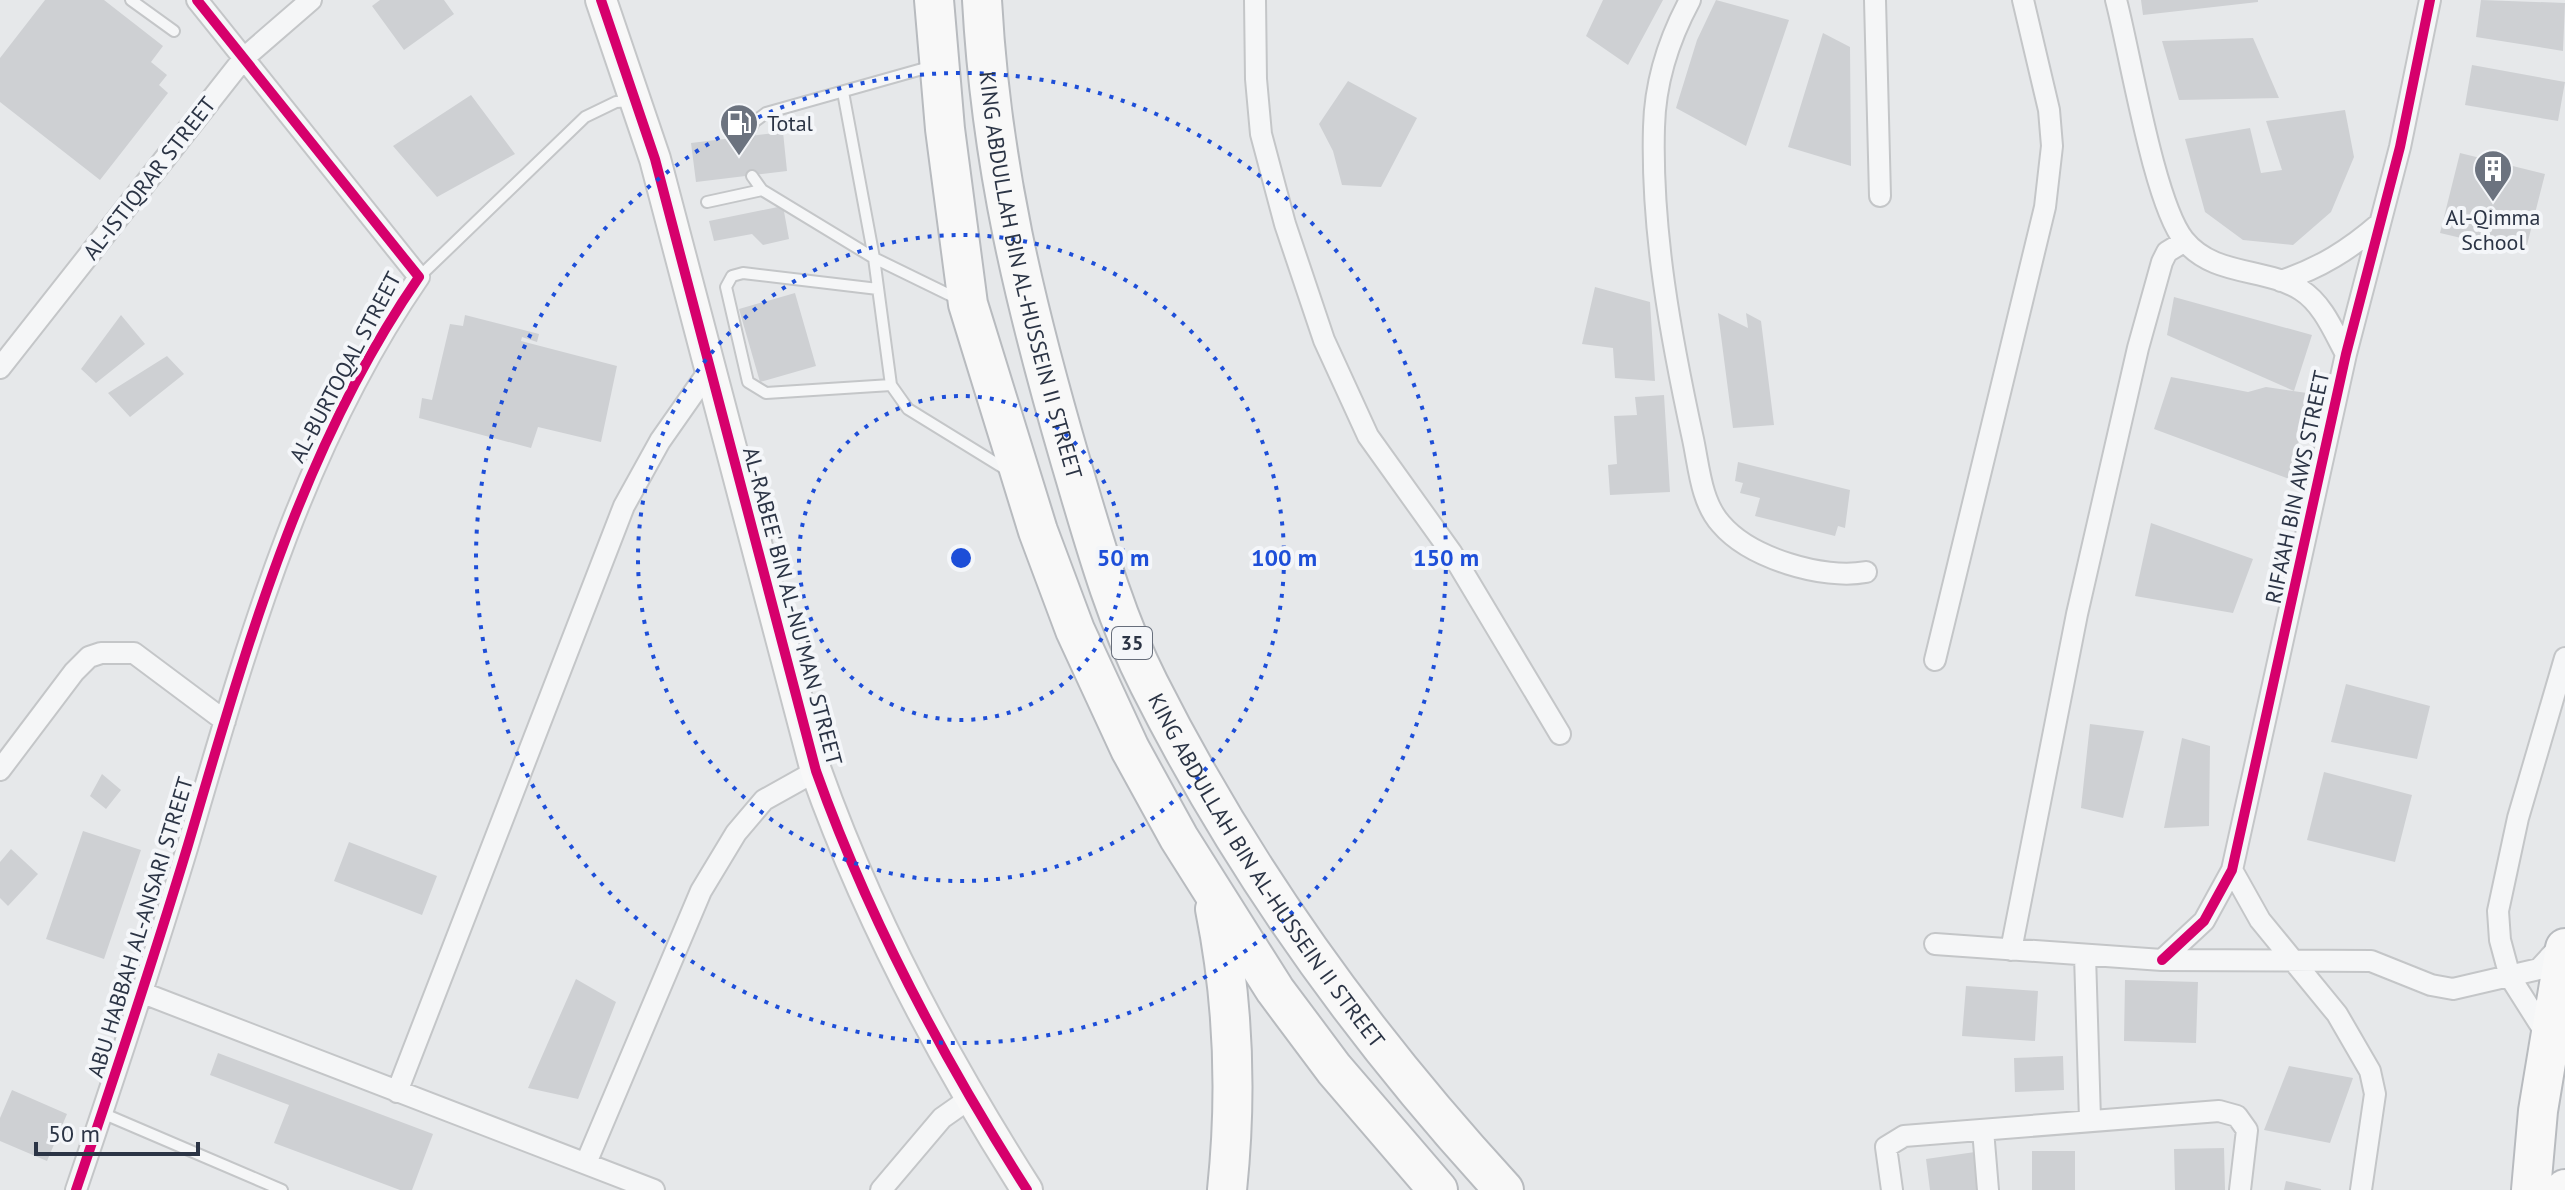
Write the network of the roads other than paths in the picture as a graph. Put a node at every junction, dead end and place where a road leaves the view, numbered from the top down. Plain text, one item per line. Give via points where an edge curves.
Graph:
1 (131, 0) edge
2 (197, 0) edge
3 (311, 0) edge
4 (601, 0) edge
5 (934, 0) edge
6 (982, 0) edge
7 (1255, 0) edge
8 (1690, 0) edge
9 (1875, 0) edge
10 (2023, 0) edge
11 (2116, 0) edge
12 (2430, 0) edge
13 (174, 31) dead end
14 (244, 58) junction
15 (938, 64) junction
16 (843, 92) junction
17 (637, 100) junction
18 (747, 136) dead end
19 (752, 176) dead end
20 (762, 190) junction
21 (1880, 196) dead end
22 (707, 202) dead end
23 (2380, 223) junction
24 (2185, 241) junction
25 (874, 258) junction
26 (419, 277) junction
27 (2281, 281) junction
28 (878, 289) junction
29 (968, 304) junction
30 (2346, 354) junction
31 (0, 368) edge
32 (709, 371) junction
33 (891, 385) junction
34 (1024, 484) junction
35 (1866, 572) dead end
36 (2565, 658) edge
37 (1935, 660) dead end
38 (225, 721) junction
39 (1560, 734) dead end
40 (0, 770) edge
41 (816, 771) junction
42 (2232, 870) junction
43 (1211, 891) junction
44 (2565, 941) edge
45 (1935, 944) dead end
46 (2565, 948) edge
47 (2011, 950) junction
48 (2085, 955) junction
49 (2162, 960) junction
50 (2295, 963) junction
51 (2510, 977) junction
52 (143, 993) junction
53 (2549, 1037) junction
54 (397, 1092) junction
55 (969, 1099) junction
56 (102, 1113) junction
57 (2090, 1119) junction
58 (1983, 1130) junction
59 (586, 1163) junction
60 (76, 1190) edge
61 (282, 1190) edge
62 (654, 1190) edge
63 (881, 1190) edge
64 (1027, 1190) edge
65 (1227, 1190) edge
66 (1438, 1190) edge
67 (1504, 1190) edge
68 (1892, 1190) edge
69 (1988, 1190) edge
70 (2240, 1190) edge
71 (2361, 1190) edge
72 (2531, 1190) edge

1 - 13 lane
2 - 14 street, AL-BURTOQAL STREET
3 - 14 street, AL-ISTIQRAR STREET
4 - 17 street, AL-RABEE' BIN AL-NU'MAN STREET
5 - 15 highway, KING ABDULLAH BIN AL-HUSSEIN II STREET / 35
6 - 67 highway, KING ABDULLAH BIN AL-HUSSEIN II STREET / 35 via 999,172 1029,319 1112,594 1148,682 1278,906 1350,1009
7 - 39 street via 1261,134 1324,340 1368,436 1466,575
8 - 35 street via 1669,46 1654,127 1670,319 1701,480 1720,523 1739,540 1808,570 1832,575
9 - 21 street
10 - 37 street via 2049,110 2048,181
11 - 24 street via 2159,177
12 - 23 street, RIFA'AH BIN AWS STREET
14 - 26 street, AL-BURTOQAL STREET
14 - 31 street, AL-ISTIQRAR STREET
15 - 16 lane
15 - 29 highway, KING ABDULLAH BIN AL-HUSSEIN II STREET / 35
16 - 18 lane via 766,113
16 - 25 lane
17 - 26 lane via 616,102 585,117
17 - 32 street, AL-RABEE' BIN AL-NU'MAN STREET
19 - 20 lane
20 - 22 lane
20 - 25 lane
23 - 27 street via 2346,252
23 - 30 street, RIFA'AH BIN AWS STREET
24 - 27 street via 2217,263
24 - 47 street via 2167,252 2162,262 2138,348 2077,614
25 - 28 lane
25 - 29 lane
26 - 38 street, AL-BURTOQAL STREET via 385,327 317,457 278,555
27 - 30 street via 2318,305
28 - 33 lane
28 - 33 lane via 743,273 732,276 726,287 748,382 766,393
29 - 34 highway, KING ABDULLAH BIN AL-HUSSEIN II STREET / 35
30 - 42 street, RIFA'AH BIN AWS STREET
32 - 41 street, AL-RABEE' BIN AL-NU'MAN STREET
32 - 54 street via 660,441 624,506
33 - 34 lane via 908,409
34 - 43 highway, KING ABDULLAH BIN AL-HUSSEIN II STREET / 35 via 1075,630 1130,749
36 - 51 street via 2500,896 2500,940
38 - 40 street via 134,653 101,653 74,672
38 - 52 street, ABU HABBAH AL-ANSARI STREET
41 - 55 street, AL-RABEE' BIN AL-NU'MAN STREET via 846,855 899,970
41 - 59 street via 764,800 736,833 701,891
42 - 49 street, RIFA'AH BIN AWS STREET via 2204,921
42 - 50 street via 2260,920
43 - 65 highway via 1233,1042
43 - 66 highway, KING ABDULLAH BIN AL-HUSSEIN II STREET / 35 via 1334,1069
44 - 51 street via 2539,969
45 - 47 street
46 - 53 highway
47 - 48 street
48 - 49 street
48 - 57 street
49 - 50 street
50 - 51 street via 2371,961 2441,988
50 - 71 street via 2337,1014 2373,1081
51 - 53 street
52 - 54 street
52 - 56 street, ABU HABBAH AL-ANSARI STREET
53 - 72 highway
54 - 59 street
55 - 63 street via 942,1118
55 - 64 street, AL-RABEE' BIN AL-NU'MAN STREET
56 - 60 street, ABU HABBAH AL-ANSARI STREET
56 - 61 lane
57 - 58 street
57 - 70 street via 2233,1113 2248,1133
58 - 68 street via 1904,1136 1889,1142
58 - 69 street
59 - 62 street

